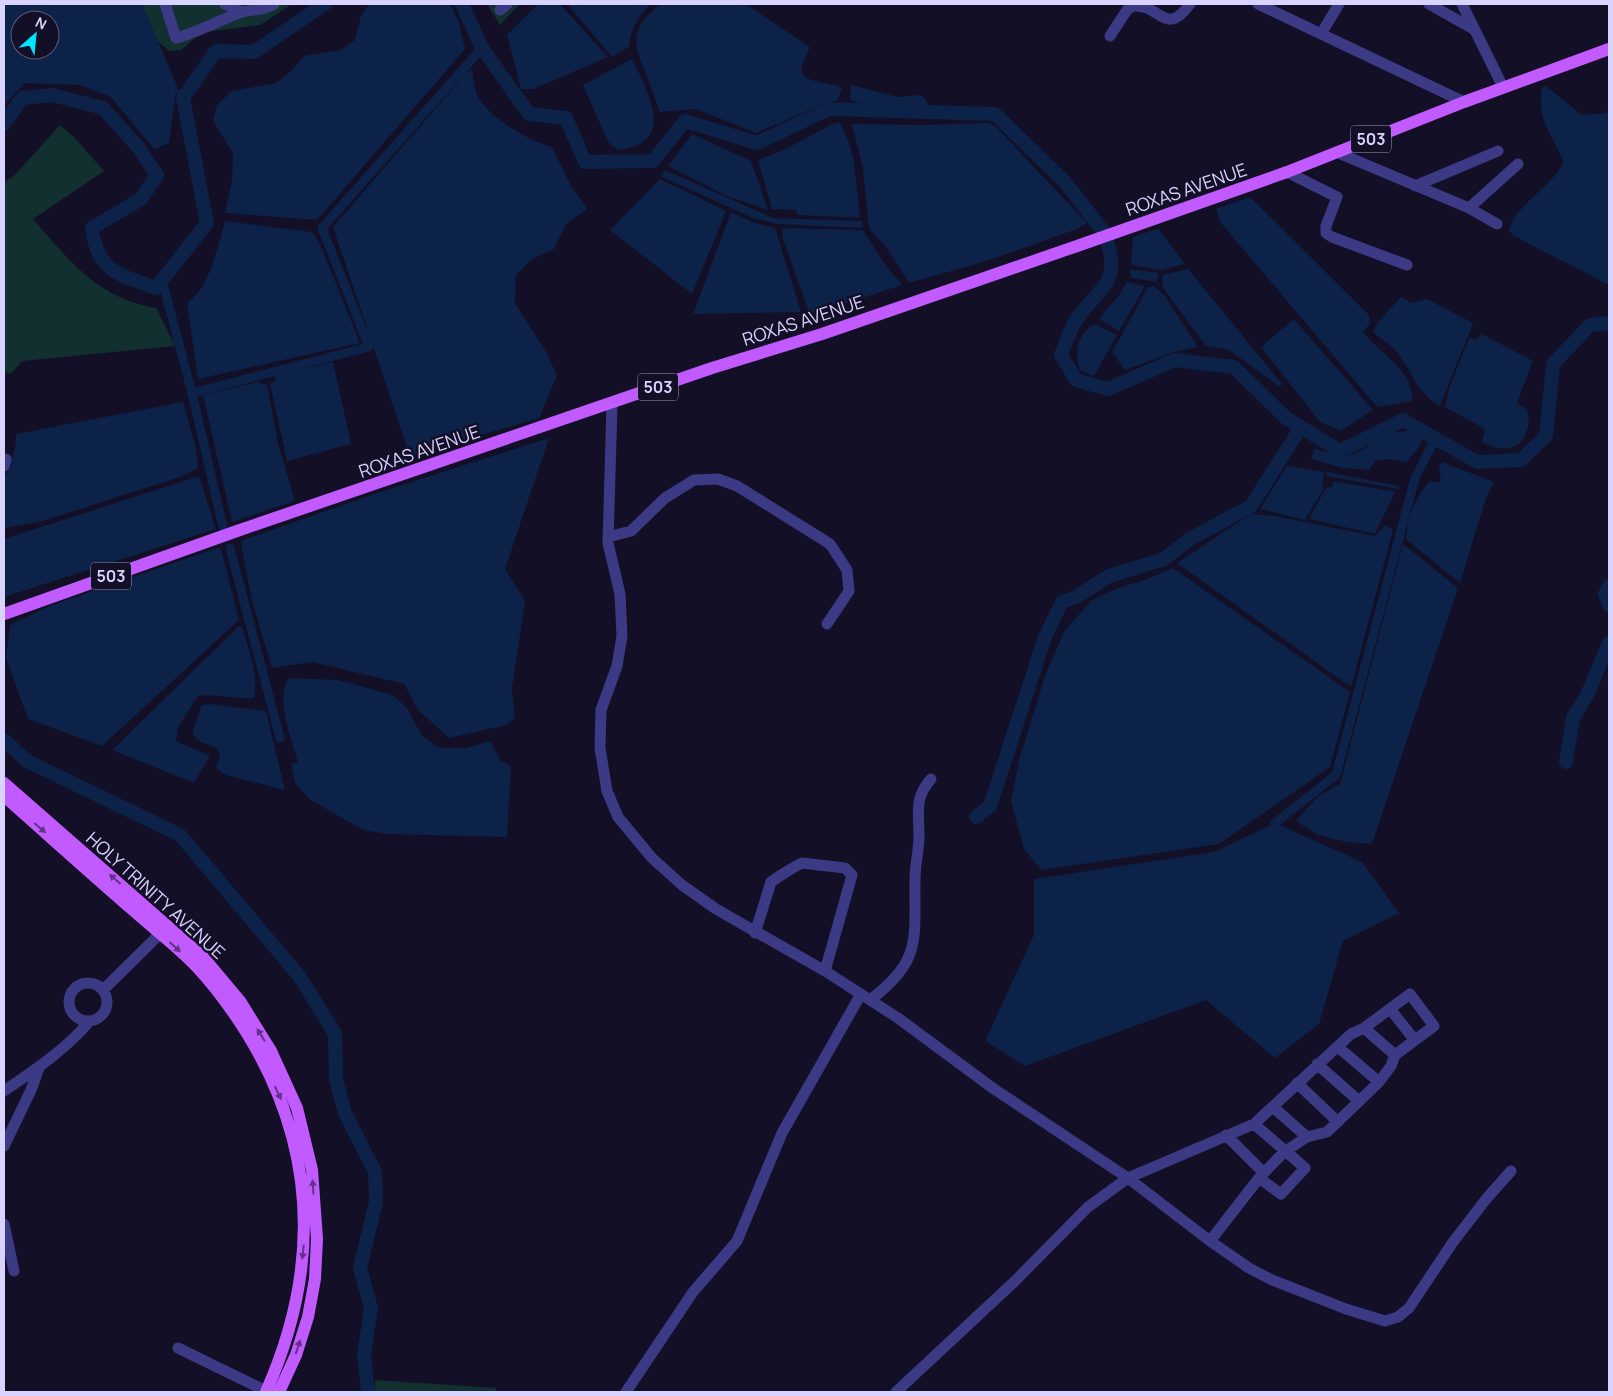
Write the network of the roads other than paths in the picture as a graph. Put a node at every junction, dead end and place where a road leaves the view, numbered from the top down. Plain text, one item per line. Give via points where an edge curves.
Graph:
1 (165, 4) edge
2 (225, 4) edge
3 (274, 4) edge
4 (1190, 4) edge
5 (1258, 4) edge
6 (1339, 4) edge
7 (1429, 4) edge
8 (1462, 4) edge
9 (242, 12) junction
10 (1475, 30) junction
11 (1321, 34) junction
12 (1110, 36) dead end
13 (1609, 49) edge
14 (1503, 88) junction
15 (1464, 102) junction
16 (1498, 151) dead end
17 (1336, 152) junction
18 (1518, 164) dead end
19 (1287, 172) junction
20 (1415, 186) junction
21 (1469, 208) junction
22 (1497, 224) dead end
23 (1407, 265) dead end
24 (612, 404) junction
25 (608, 537) junction
26 (4, 614) edge
27 (828, 624) dead end
28 (931, 779) dead end
29 (4, 783) edge
30 (4, 796) edge
31 (164, 930) junction
32 (755, 933) junction
33 (825, 971) junction
34 (103, 990) junction
35 (865, 997) junction
36 (1390, 1009) junction
37 (90, 1021) junction
38 (1364, 1028) junction
39 (1414, 1039) junction
40 (1338, 1047) junction
41 (1395, 1054) junction
42 (1317, 1064) junction
43 (39, 1068) junction
44 (1379, 1082) junction
45 (1297, 1084) junction
46 (4, 1091) edge
47 (1360, 1101) junction
48 (1274, 1108) junction
49 (1338, 1122) junction
50 (1254, 1124) junction
51 (1226, 1135) junction
52 (1307, 1137) junction
53 (4, 1146) edge
54 (1284, 1152) junction
55 (1511, 1171) dead end
56 (1261, 1175) junction
57 (1128, 1178) junction
58 (4, 1224) edge
59 (1210, 1241) junction
60 (14, 1271) dead end
61 (178, 1348) dead end
62 (266, 1392) edge
63 (280, 1392) edge
64 (626, 1392) edge
65 (896, 1392) edge

1 - 9 street via 176,38 196,33
2 - 9 street
3 - 9 street
4 - 12 street via 1180,16 1171,20 1148,8 1133,6
5 - 11 street
6 - 11 street
7 - 10 street
8 - 10 street
10 - 14 street
11 - 15 street
13 - 14 main road, ROXAS AVENUE / 503
14 - 15 main road, ROXAS AVENUE / 503
15 - 17 main road, ROXAS AVENUE / 503
16 - 20 street
17 - 19 main road, ROXAS AVENUE / 503
17 - 20 street
18 - 21 street
19 - 23 street via 1337,197 1326,233
19 - 24 main road, ROXAS AVENUE / 503 via 1080,246
20 - 21 street
21 - 22 street
24 - 25 street
24 - 26 main road, ROXAS AVENUE / 503 via 237,530
25 - 27 street via 631,531 665,498 694,480 718,479 736,486 830,544 847,570 849,591
25 - 32 street via 620,594 622,629 620,653 600,726 600,748 611,804 633,838 682,885
28 - 35 street via 918,798 914,943 892,984
31 -> 29 main road, HOLY TRINITY AVENUE
30 -> 31 main road, HOLY TRINITY AVENUE
31 - 34 street
31 -> 62 main road, HOLY TRINITY AVENUE via 229,1006 260,1056 286,1112 301,1170 304,1239 300,1283 294,1313
63 -> 31 main road, HOLY TRINITY AVENUE via 308,1318 315,1279 317,1239 310,1162 296,1108 271,1052 240,1001 204,958
32 - 33 street
32 - 33 street via 775,877 802,863 845,868 852,875
33 - 35 street
34 - 37 street via 107,996 107,1008 101,1016
34 - 37 street via 91,983 83,983 72,991 69,998 71,1012 82,1021
35 - 57 street via 994,1089
35 - 64 street via 782,1133 737,1241 693,1292
36 - 38 street
36 - 39 street
36 - 39 street via 1410,994 1434,1026
37 - 43 street via 75,1039
38 - 40 street via 1351,1034
38 - 41 street
39 - 41 street
40 - 42 street
40 - 44 street
41 - 44 street
42 - 45 street
42 - 47 street
43 - 46 street
43 - 53 street
44 - 47 street
45 - 48 street
45 - 49 street
47 - 49 street
48 - 50 street
48 - 52 street
49 - 52 street via 1327,1132
50 - 51 street
50 - 54 street
51 - 56 street
51 - 57 street
52 - 54 street
54 - 56 street
54 - 56 street via 1305,1168 1281,1194
55 - 59 street via 1453,1242 1409,1308 1398,1317 1385,1321 1270,1279
56 - 59 street
57 - 59 street
57 - 65 street via 1088,1207 1015,1281
58 - 60 street
61 - 62 street

